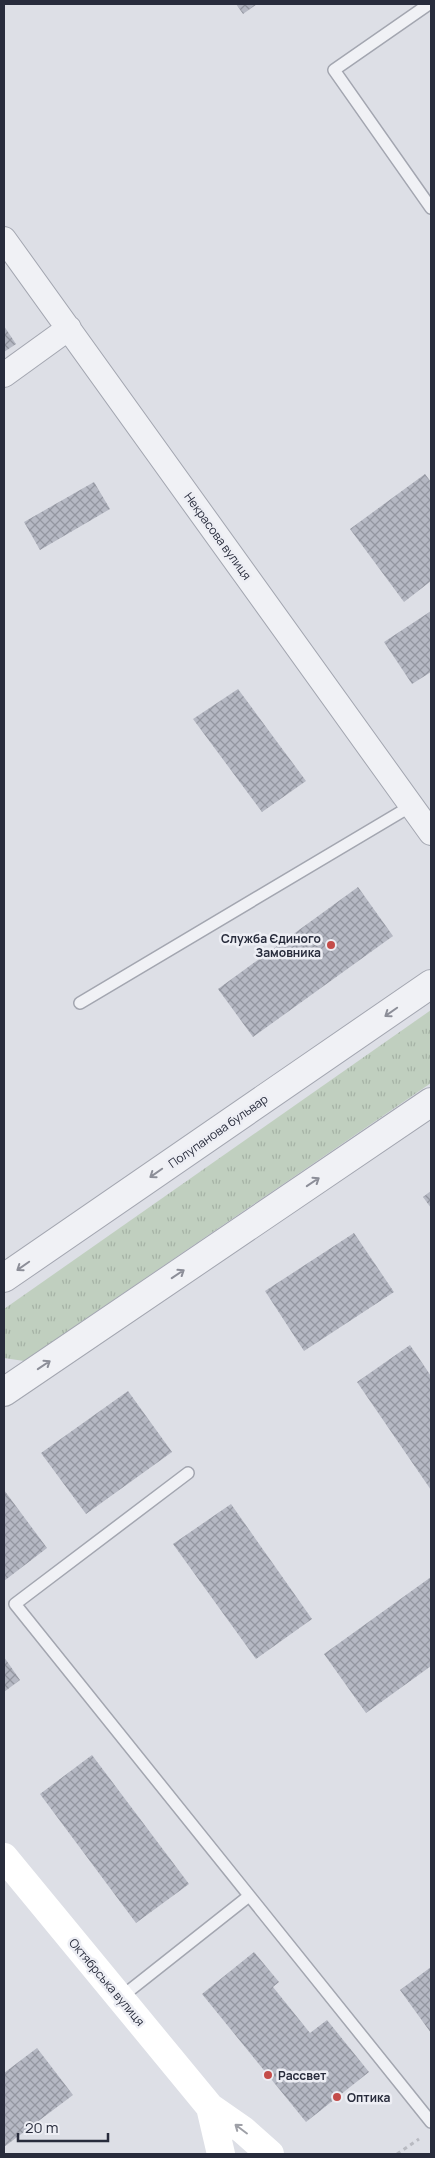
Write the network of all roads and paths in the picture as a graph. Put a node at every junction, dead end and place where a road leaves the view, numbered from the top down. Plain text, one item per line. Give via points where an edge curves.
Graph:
1 (429, 4) edge
2 (431, 208) edge
3 (4, 239) edge
4 (69, 328) junction
5 (4, 375) edge
6 (411, 806) junction
7 (431, 833) edge
8 (431, 984) edge
9 (80, 1003) dead end
10 (431, 1102) edge
11 (4, 1278) edge
12 (4, 1392) edge
13 (188, 1473) dead end
14 (4, 1857) edge
15 (249, 1896) junction
16 (120, 1998) junction
17 (210, 2107) junction
18 (431, 2122) edge
19 (424, 2134) dead end
20 (220, 2154) edge
21 (270, 2154) edge
22 (397, 2154) edge

1 - 2 lane via 334,70
3 - 4 street, Некрасова вулиця
4 - 5 street
4 - 6 street, Некрасова вулиця
6 - 7 street, Некрасова вулиця
6 - 9 lane
8 -> 11 street, Полупанова бульвар
12 -> 10 street
13 - 15 lane via 15,1604
14 - 16 main road, Октябрська вулиця
15 - 16 lane
15 - 18 lane
16 - 17 main road, Октябрська вулиця
17 - 20 main road, Октябрська вулиця
21 -> 17 main road, Октябрська вулиця
19 - 22 path

